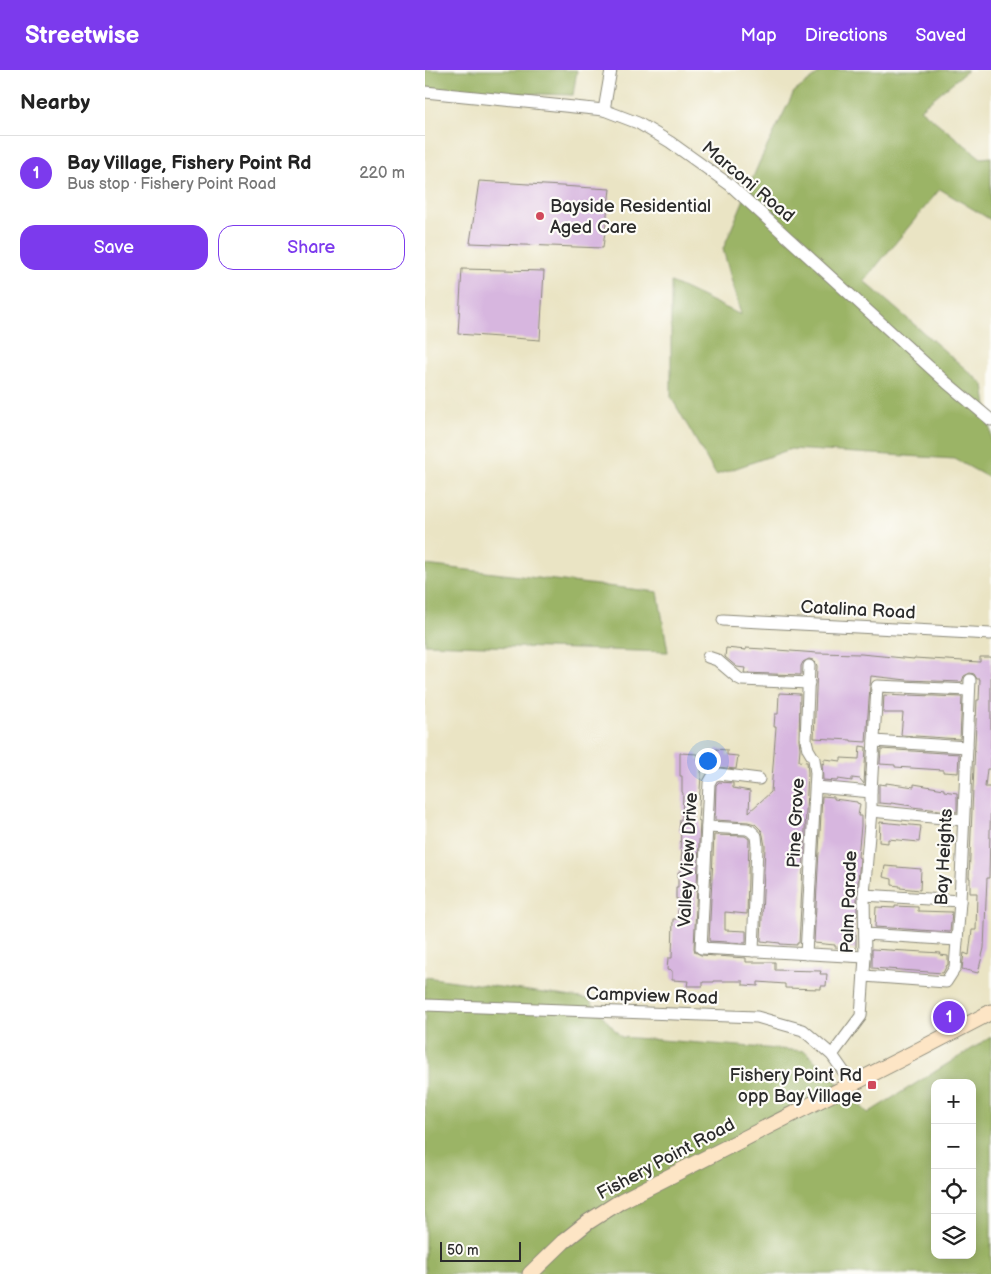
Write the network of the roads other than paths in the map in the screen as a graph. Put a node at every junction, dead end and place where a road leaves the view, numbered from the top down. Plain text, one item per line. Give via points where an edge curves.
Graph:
1 (603, 70) edge
2 (611, 70) edge
3 (425, 92) edge
4 (604, 110) junction
5 (991, 420) edge
6 (723, 620) dead end
7 (991, 634) edge
8 (708, 657) dead end
9 (809, 666) dead end
10 (809, 683) junction
11 (970, 685) joint
12 (874, 741) junction
13 (967, 747) junction
14 (759, 779) dead end
15 (816, 788) junction
16 (871, 792) junction
17 (871, 811) junction
18 (963, 820) junction
19 (707, 826) junction
20 (864, 895) junction
21 (960, 901) junction
22 (865, 934) junction
23 (957, 940) junction
24 (753, 951) junction
25 (806, 954) junction
26 (865, 957) junction
27 (864, 976) junction
28 (425, 1005) edge
29 (991, 1012) edge
30 (832, 1055) junction
31 (848, 1086) junction
32 (529, 1274) edge

1 - 4 street
2 - 4 street
3 - 4 street, Marconi Road
4 - 5 street, Marconi Road via 638,123 670,142 730,185
6 - 7 street, Catalina Road
8 - 10 street via 717,660 742,680
9 - 10 street, Pine Grove
10 - 15 street, Pine Grove via 806,740 814,759
11 - 12 street, Palm Parade via 877,686
11 - 13 street, Bay Heights
12 - 13 street
12 - 16 street, Palm Parade
13 - 18 street, Bay Heights
14 - 19 street, Valley View Drive via 725,774 713,776 709,783
15 - 16 street
15 - 25 street, Pine Grove
16 - 17 street, Palm Parade
17 - 18 street
17 - 20 street, Palm Parade
18 - 21 street, Bay Heights
19 - 24 street via 747,829 757,836
19 - 24 street, Valley View Drive via 701,948
20 - 21 street
20 - 22 street, Palm Parade
21 - 23 street, Bay Heights
22 - 23 street
22 - 26 street, Palm Parade
23 - 27 street, Bay Heights via 955,968 946,982
24 - 25 street, Valley View Drive
25 - 26 street, Valley View Drive
26 - 27 street, Palm Parade
27 - 30 street, Palm Parade via 861,1016
28 - 30 street, Campview Road via 757,1017 803,1030
29 - 31 main road, Fishery Point Road
30 - 31 street, Campview Road via 846,1075
31 - 32 main road, Fishery Point Road via 621,1201 569,1237

